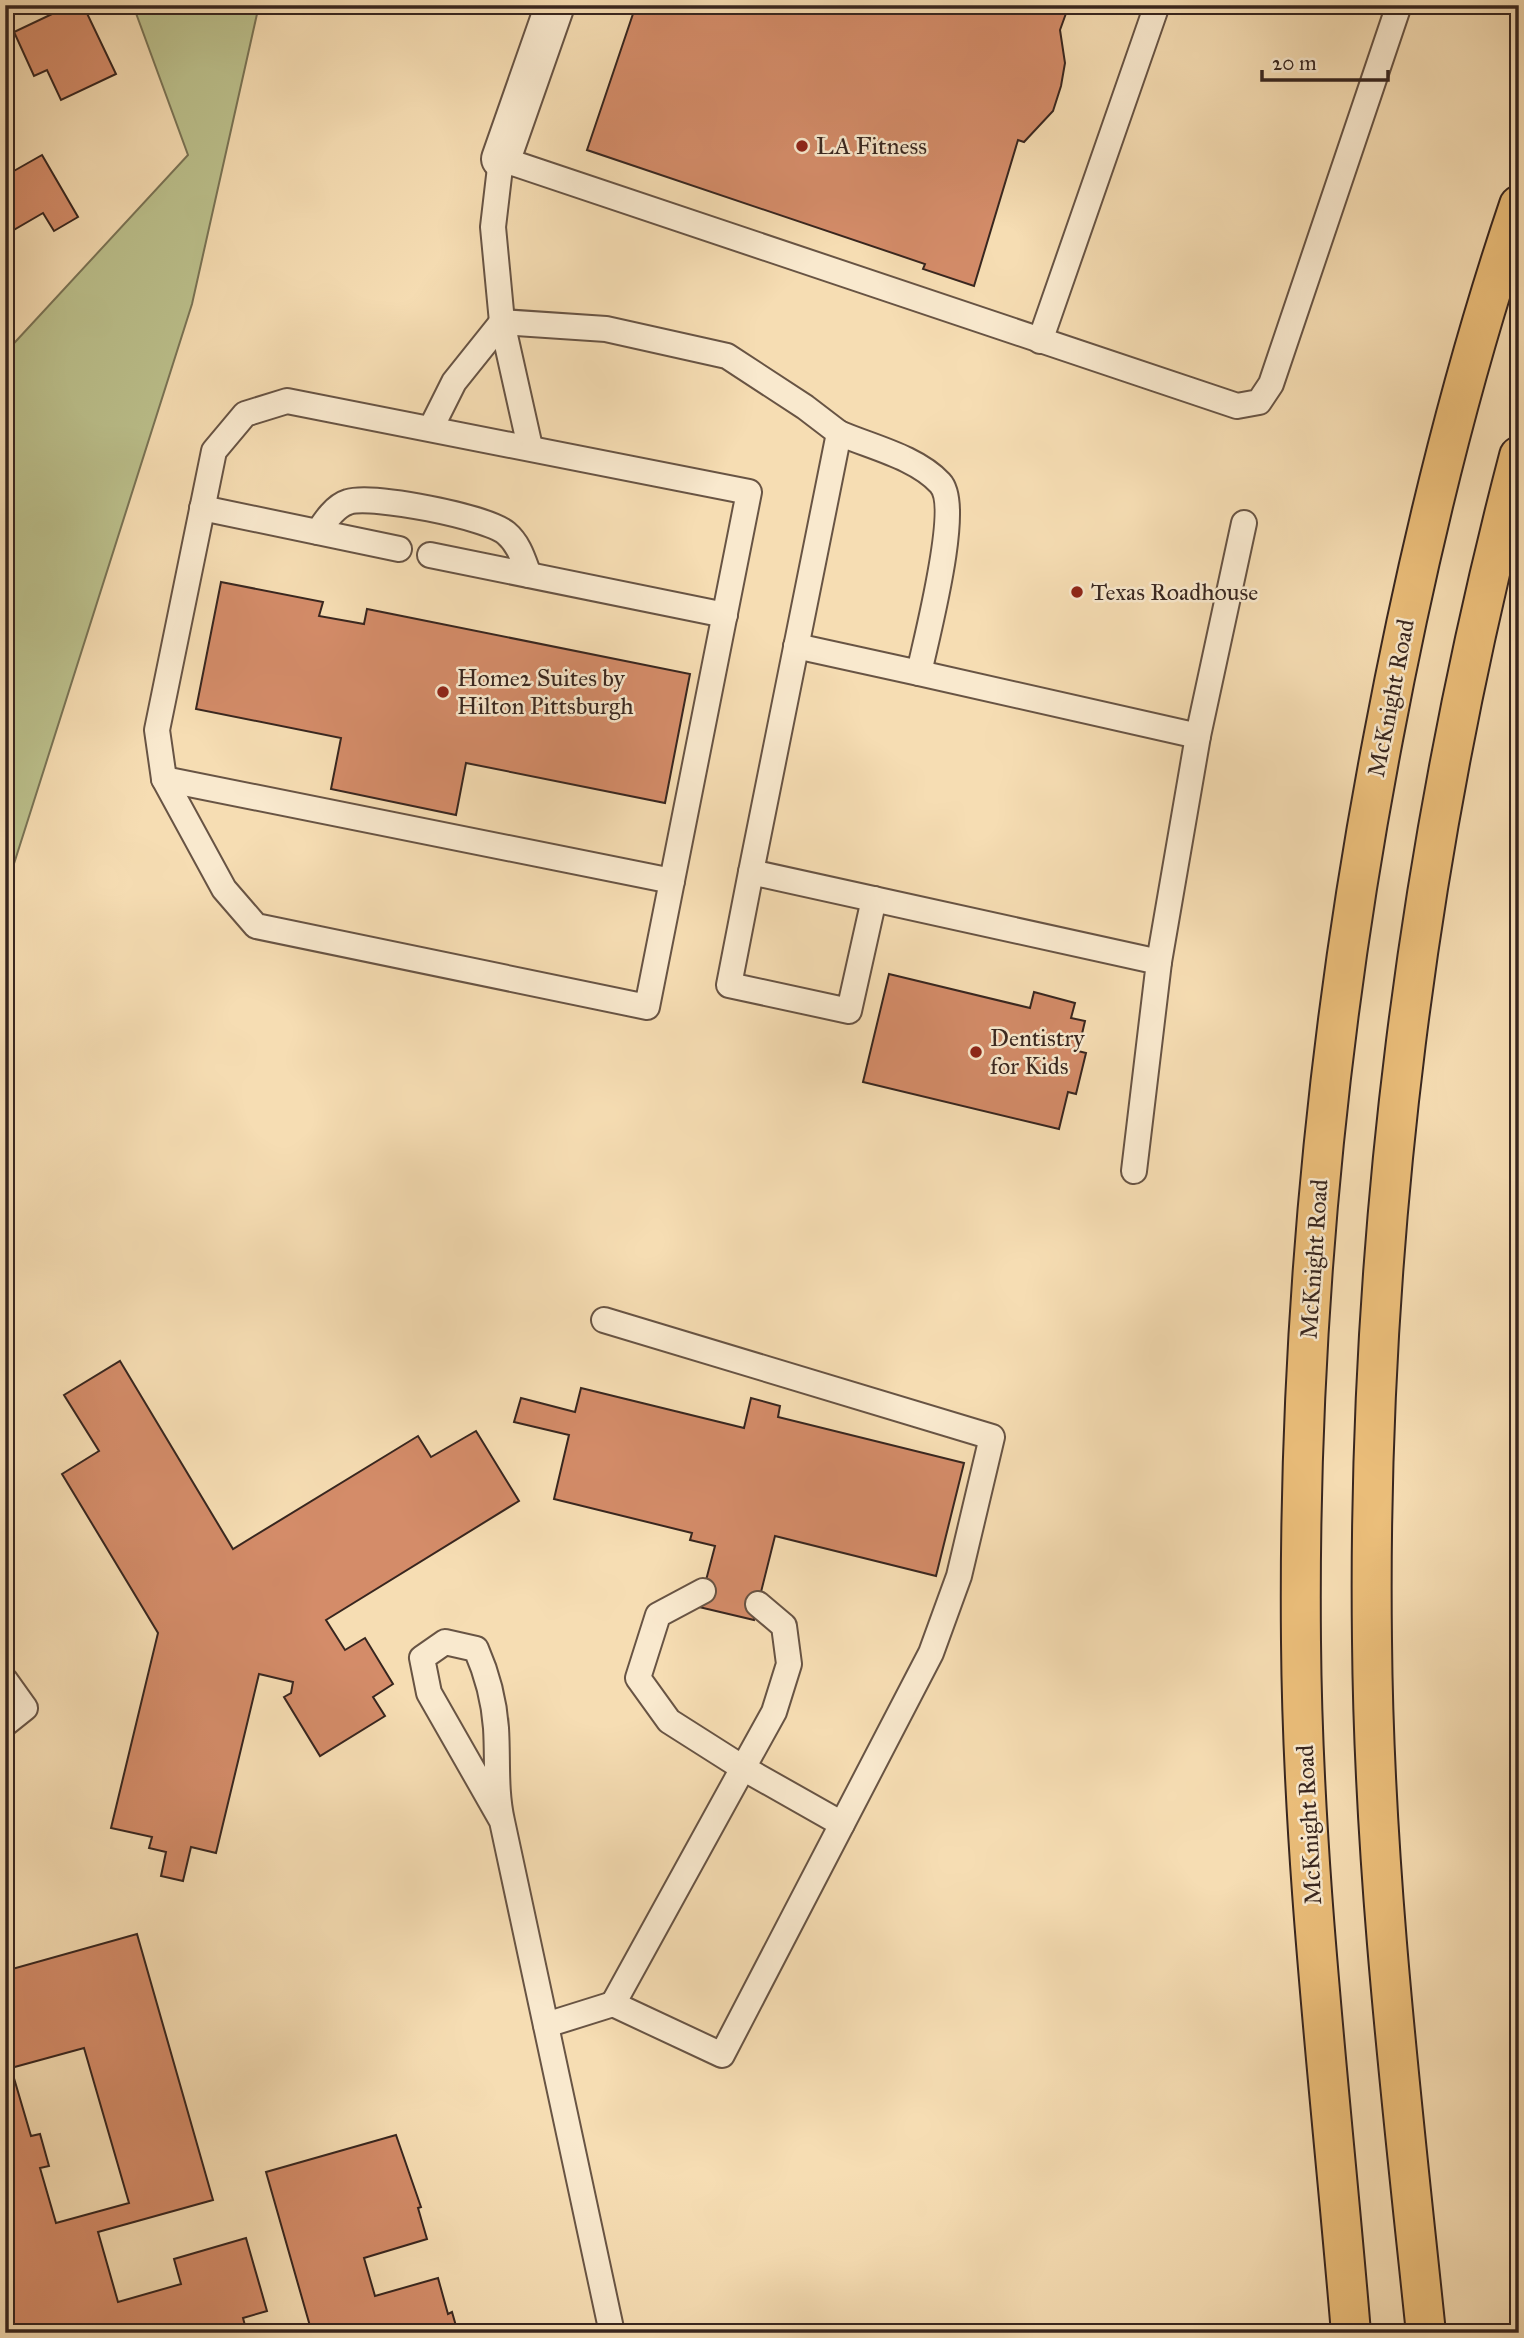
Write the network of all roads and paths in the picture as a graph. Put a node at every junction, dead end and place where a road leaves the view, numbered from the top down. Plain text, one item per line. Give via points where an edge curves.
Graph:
1 (555, 5) edge
2 (1157, 5) edge
3 (1399, 5) edge
4 (501, 159) junction
5 (1519, 205) edge
6 (502, 322) junction
7 (1040, 341) junction
8 (431, 428) junction
9 (839, 433) junction
10 (530, 447) junction
11 (1519, 456) edge
12 (202, 509) junction
13 (1244, 523) dead end
14 (318, 532) junction
15 (399, 549) dead end
16 (430, 555) dead end
17 (529, 575) junction
18 (725, 615) junction
19 (796, 646) junction
20 (919, 673) junction
21 (1198, 736) junction
22 (164, 779) junction
23 (751, 872) junction
24 (672, 881) junction
25 (874, 899) junction
26 (1159, 962) junction
27 (1134, 1171) dead end
28 (604, 1320) dead end
29 (704, 1591) dead end
30 (758, 1604) dead end
31 (5, 1680) edge
32 (5, 1724) edge
33 (743, 1768) junction
34 (502, 1821) junction
35 (842, 1824) junction
36 (613, 2004) junction
37 (546, 2025) junction
38 (612, 2333) edge
39 (1351, 2333) edge
40 (1426, 2333) edge

1 - 4 street
2 - 7 lane
3 - 7 lane via 1272,384 1259,402 1237,406
4 - 6 lane via 493,227
4 - 7 lane
5 - 39 highway, McKnight Road via 1473,349 1405,621 1340,994 1312,1259 1301,1647 1313,1910
6 - 8 lane via 454,382
6 - 9 lane via 606,329 727,356
6 - 10 lane
8 - 10 lane
8 - 12 lane via 287,401 245,414 214,451
9 - 19 lane
9 - 20 lane via 922,467 943,485 949,521
10 - 18 lane via 748,492
11 - 40 highway via 1475,635 1426,897 1394,1140 1376,1395 1372,1646 1384,1905
12 - 14 lane
12 - 22 lane via 157,730
13 - 21 lane
14 - 15 lane
14 - 17 lane via 347,502 374,499 484,521 518,545
16 - 17 lane
17 - 18 lane
18 - 24 lane
19 - 20 lane
19 - 23 lane
20 - 21 lane
21 - 26 lane
22 - 24 lane
22 - 24 lane via 224,889 256,926 647,1007
23 - 25 lane
23 - 25 lane via 729,985 849,1012
25 - 26 lane
26 - 27 lane
28 - 35 lane via 992,1437 959,1576 931,1653
29 - 33 lane via 658,1615 638,1678 669,1721
30 - 33 lane via 784,1626 789,1664 774,1712
31 - 32 lane via 25,1708
33 - 35 lane
33 - 36 lane
34 - 34 lane via 495,1793 496,1727 488,1677 476,1649 445,1642 422,1658 429,1693
34 - 37 lane
35 - 36 lane via 722,2055
36 - 37 lane
37 - 38 lane

